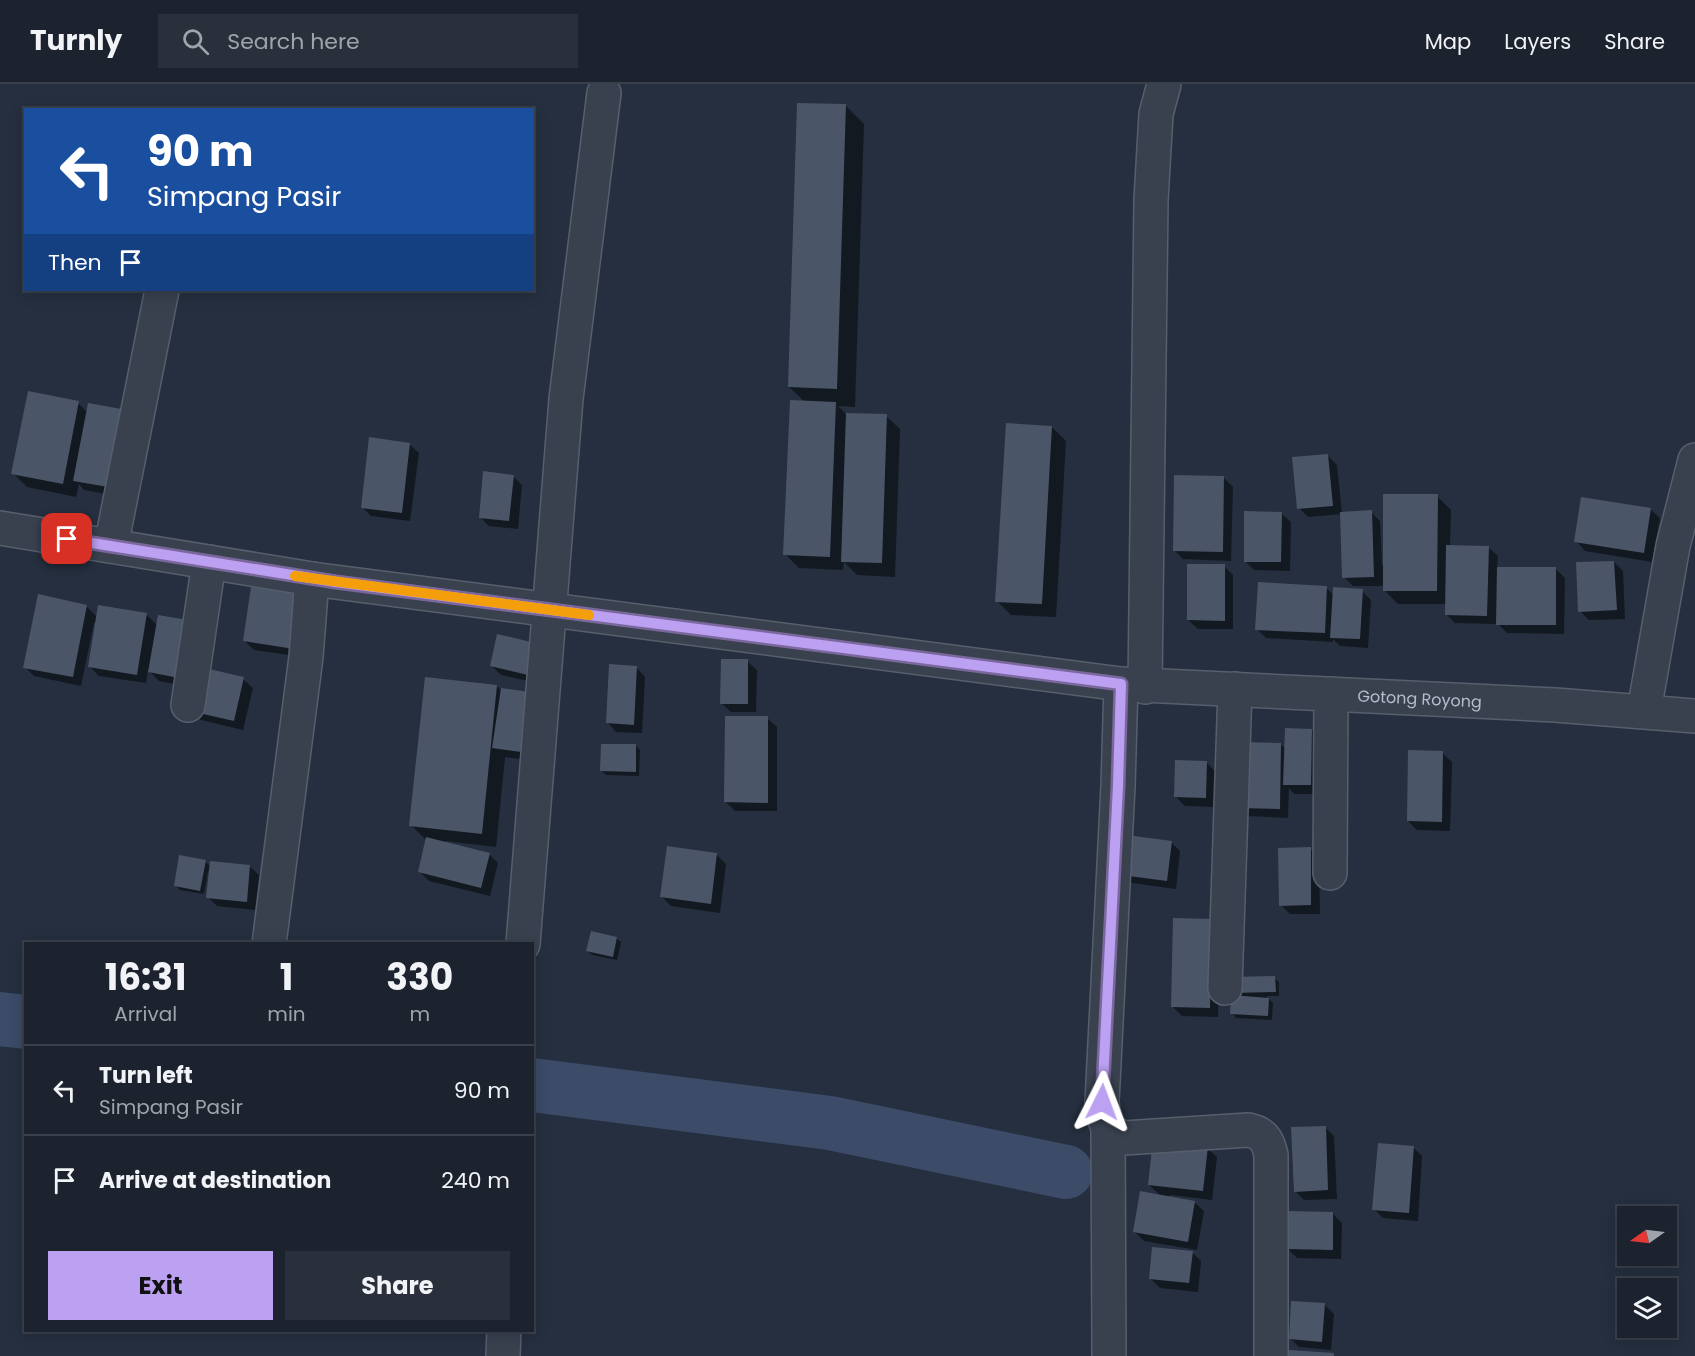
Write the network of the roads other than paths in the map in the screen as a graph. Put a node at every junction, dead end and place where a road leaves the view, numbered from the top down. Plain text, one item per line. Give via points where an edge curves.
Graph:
1 (1164, 84) edge
2 (604, 93) dead end
3 (162, 291) edge
4 (1695, 460) edge
5 (0, 528) edge
6 (111, 546) junction
7 (209, 562) junction
8 (312, 579) junction
9 (549, 610) junction
10 (1133, 686) junction
11 (1235, 689) junction
12 (1331, 694) junction
13 (188, 705) dead end
14 (1644, 711) junction
15 (1695, 716) edge
16 (1330, 873) dead end
17 (269, 942) edge
18 (523, 942) edge
19 (1225, 988) dead end
20 (1108, 1127) junction
21 (504, 1332) edge
22 (503, 1356) edge
23 (1110, 1356) edge
24 (1271, 1356) edge

1 - 10 street via 1156,114 1151,200
2 - 9 street via 566,399
3 - 6 street
4 - 14 street via 1673,546
5 - 6 street, Gotong Royong
6 - 7 street, Gotong Royong
7 - 8 street, Gotong Royong
7 - 13 street
8 - 9 street, Gotong Royong
8 - 17 street via 306,657
9 - 10 street, Gotong Royong
9 - 18 street
10 - 11 street, Gotong Royong
10 - 20 street via 1118,786 1102,1102
11 - 12 street, Gotong Royong
11 - 19 street
12 - 14 street, Gotong Royong
12 - 16 street
14 - 15 street, Gotong Royong
20 - 23 street
20 - 24 street via 1125,1138 1248,1130 1268,1142
21 - 22 street

